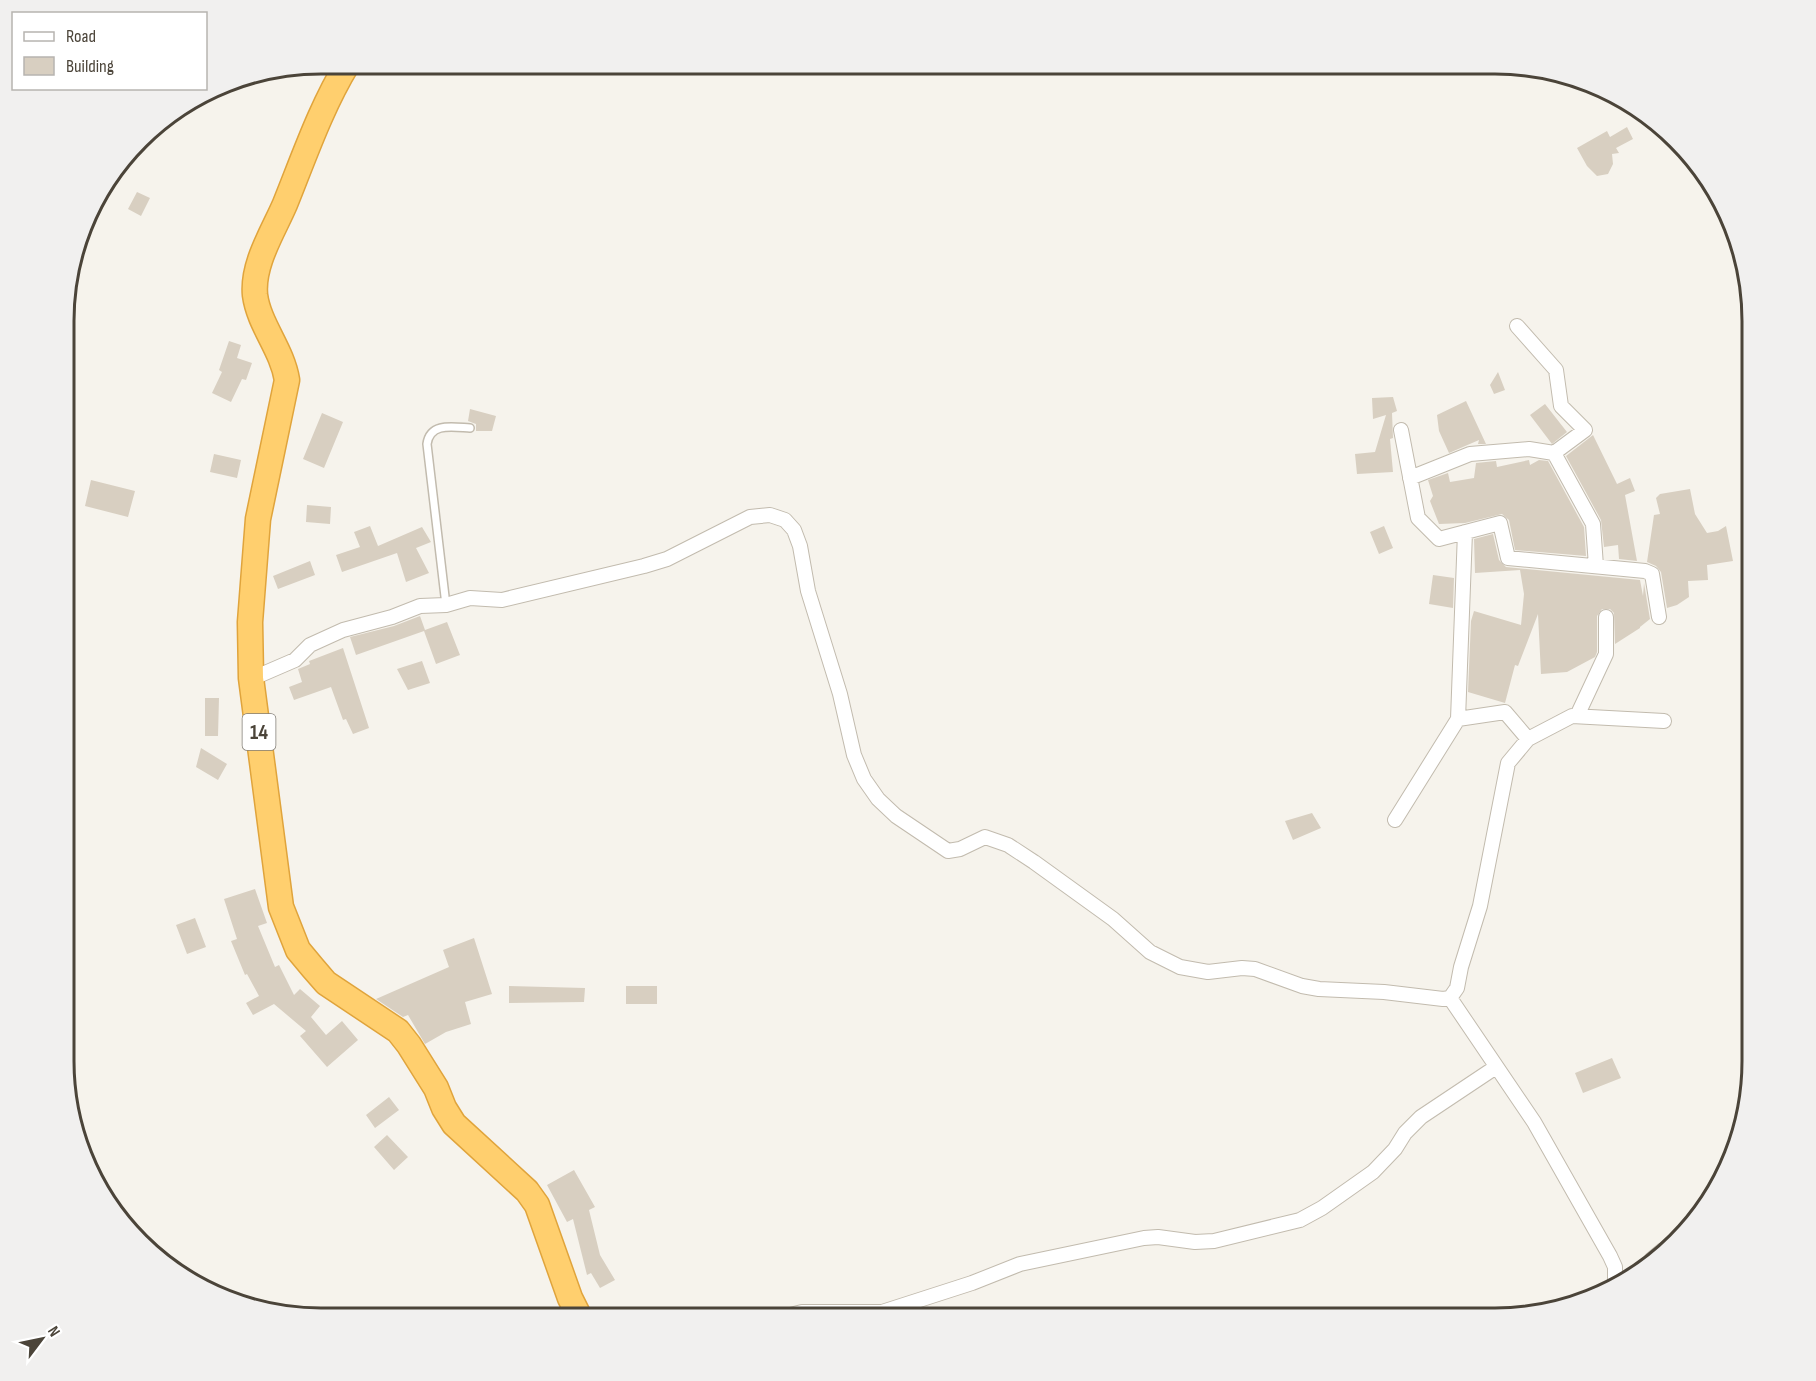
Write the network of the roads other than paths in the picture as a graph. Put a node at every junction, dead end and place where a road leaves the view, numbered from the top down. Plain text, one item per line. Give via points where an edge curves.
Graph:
1 (343, 74) edge
2 (1517, 326) dead end
3 (470, 428) dead end
4 (1401, 430) dead end
5 (1554, 453) junction
6 (1410, 477) junction
7 (1465, 532) junction
8 (1596, 566) junction
9 (446, 606) junction
10 (1606, 617) dead end
11 (1659, 617) dead end
12 (251, 678) junction
13 (1577, 716) junction
14 (1458, 719) junction
15 (1664, 721) dead end
16 (1528, 739) junction
17 (1395, 820) dead end
18 (1450, 998) junction
19 (1496, 1067) junction
20 (1615, 1276) edge
21 (575, 1308) edge
22 (894, 1308) edge

1 - 12 highway, 14 via 313,134 255,282 259,309 287,380 258,519 250,622
2 - 5 street via 1556,370 1561,406 1585,430
3 - 9 lane via 440,427 431,432 427,444
4 - 6 street
5 - 6 street via 1528,449 1470,454
5 - 8 street via 1593,524
6 - 7 street via 1418,518 1439,538
7 - 8 street via 1500,523 1508,558
7 - 14 street
8 - 11 street via 1653,574
9 - 12 street via 420,606 342,630 310,645 295,660
9 - 18 street via 470,598 502,600 667,560 740,521 763,514 775,516 794,530 800,546 813,608 864,779 884,805 933,842 952,851 985,837 1008,845 1113,919 1150,952 1180,967 1208,972 1249,969 1319,989
10 - 13 street via 1606,654
12 - 21 highway, 14 via 280,907 298,950 326,982 398,1031 436,1088 454,1124 527,1191 537,1205
13 - 15 street
13 - 16 street
14 - 16 street via 1505,712
14 - 17 street
16 - 18 street via 1508,764 1480,906 1457,988
18 - 19 street
19 - 20 street via 1534,1122 1598,1231 1615,1267
19 - 22 street via 1420,1117 1373,1172 1300,1220 1214,1241 1144,1238 1059,1254

